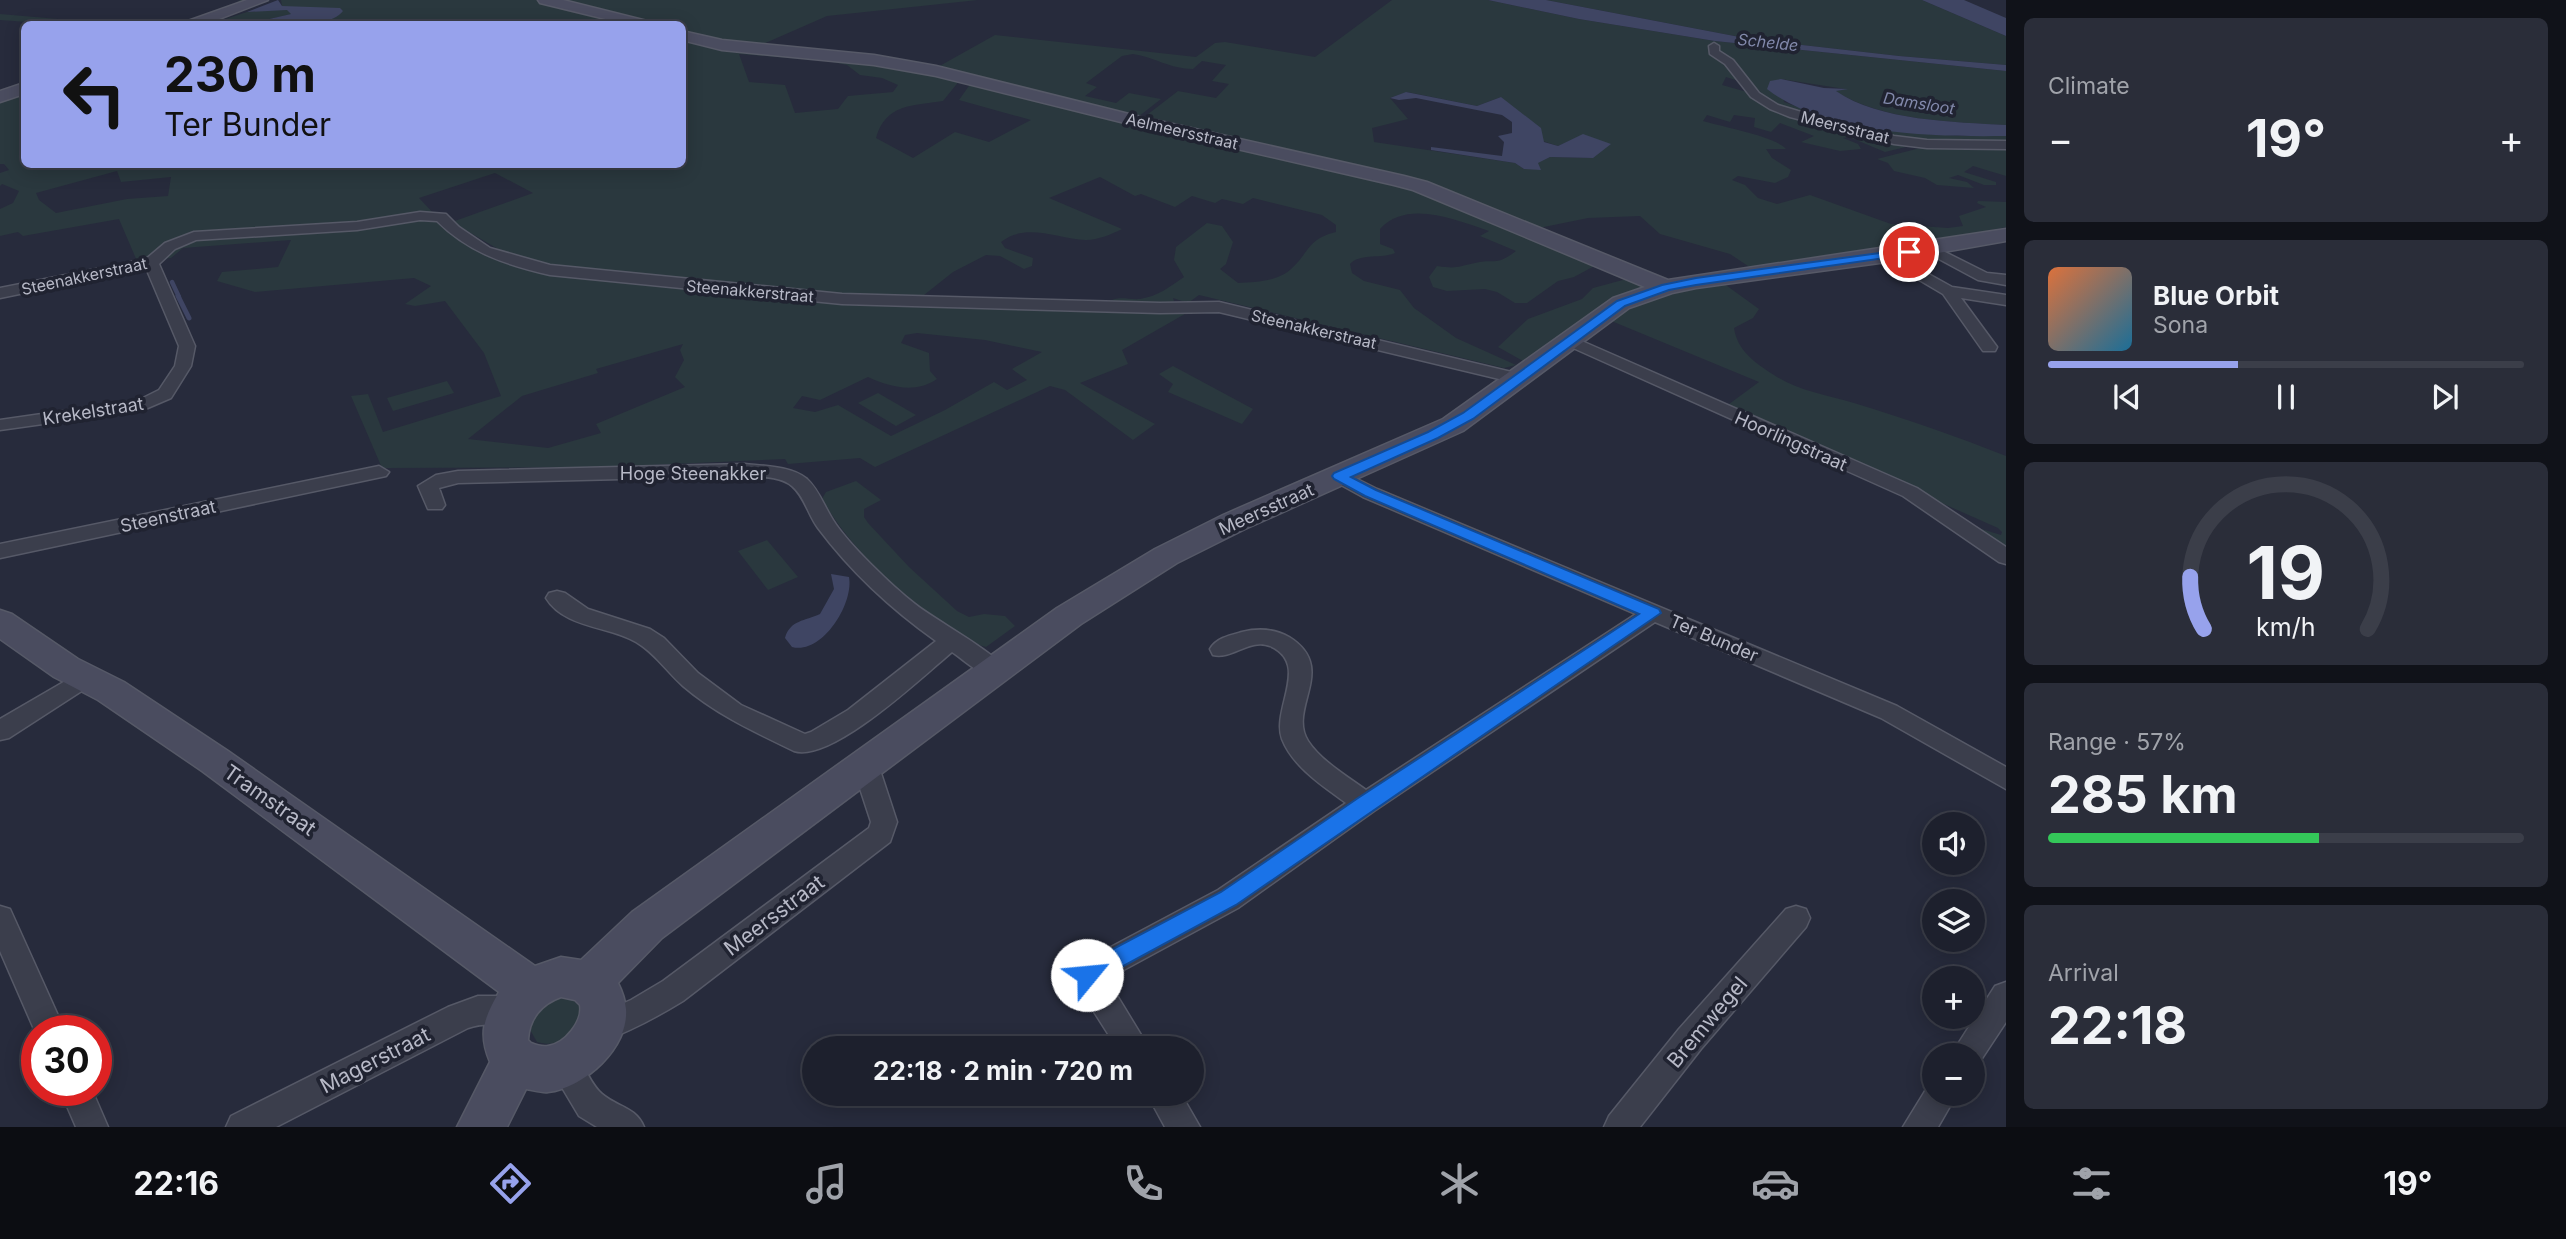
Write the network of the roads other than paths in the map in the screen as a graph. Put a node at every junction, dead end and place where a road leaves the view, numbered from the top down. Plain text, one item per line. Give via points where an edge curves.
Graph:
1 (261, 0) edge
2 (270, 0) edge
3 (545, 0) edge
4 (201, 21) edge
5 (210, 21) edge
6 (630, 21) edge
7 (686, 36) edge
8 (1714, 46) dead end
9 (21, 87) edge
10 (0, 95) edge
11 (2006, 145) edge
12 (2006, 235) edge
13 (1931, 249) junction
14 (1887, 255) junction
15 (151, 263) junction
16 (2006, 280) edge
17 (1666, 287) junction
18 (1948, 291) junction
19 (0, 293) edge
20 (2006, 300) edge
21 (1568, 340) junction
22 (1989, 348) dead end
23 (1520, 379) junction
24 (0, 425) edge
25 (372, 474) dead end
26 (1339, 476) junction
27 (435, 505) dead end
28 (0, 551) edge
29 (2006, 557) edge
30 (557, 597) dead end
31 (1653, 613) junction
32 (0, 622) edge
33 (951, 641) junction
34 (1221, 649) dead end
35 (994, 670) junction
36 (86, 677) junction
37 (0, 731) edge
38 (866, 764) junction
39 (2006, 779) edge
40 (1365, 804) junction
41 (1796, 918) dead end
42 (2, 928) edge
43 (589, 982) junction
44 (2006, 996) edge
45 (522, 1000) junction
46 (43, 1015) edge
47 (601, 1028) junction
48 (1126, 1036) edge
49 (1974, 1043) edge
50 (516, 1061) junction
51 (564, 1064) junction
52 (83, 1106) edge
53 (1171, 1106) edge
54 (1933, 1106) edge
55 (92, 1127) edge
56 (242, 1127) edge
57 (481, 1127) edge
58 (628, 1127) edge
59 (1184, 1127) edge
60 (1620, 1127) edge
61 (1919, 1127) edge

1 - 4 main road
2 - 5 main road
3 - 6 main road
7 - 17 main road, Aelmeersstraat via 722,45 936,71 1397,180
8 - 11 street, Meersstraat via 1714,52 1729,62 1755,95 1794,114 1894,140
9 - 10 main road
12 - 13 main road, Meersstraat
13 - 14 main road, Meersstraat
13 - 16 street via 1983,277
14 - 17 main road, Meersstraat
14 - 18 street
15 - 19 street, Steenakkerstraat
15 - 23 street, Steenakkerstraat via 170,246 194,236 441,217 485,251 550,270 842,299 1219,307
15 - 24 street, Krekelstraat via 187,346 183,366 166,394 143,405
17 - 21 main road, Meersstraat via 1621,303
18 - 20 street
18 - 22 street
21 - 23 main road, Meersstraat
21 - 29 street, Hoorlingstraat via 1910,492
23 - 26 main road, Meersstraat via 1453,425
25 - 28 street, Steenstraat
26 - 31 street, Ter Bunder
26 - 35 main road, Meersstraat via 1155,562
27 - 33 street, Hoge Steenakker via 428,486 443,479 576,473 776,473 798,481 825,524 874,579
30 - 33 street via 580,614 649,639 690,679 733,711 803,744 836,732
31 - 39 street, Ter Bunder via 1889,712
31 - 40 street
32 - 36 main road, Tramstraat
33 - 35 street, Hoge Steenakker
34 - 40 street via 1247,638 1273,638 1294,653 1301,674 1294,738 1302,752
35 - 38 main road, Meersstraat
36 - 37 street
36 - 45 main road, Tramstraat via 226,768
38 - 43 main road, Meersstraat via 648,925
38 - 47 street, Meersstraat via 884,822 881,834 673,991
40 - 48 street via 1228,899 1087,975
41 - 60 street, Bremwegel
42 - 46 street
43 - 45 main road via 561,978
43 - 47 main road via 603,1001
44 - 49 street
45 - 50 main road via 506,1024 504,1038
45 - 56 street, Magerstraat via 460,1017
47 - 51 main road via 580,1055
50 - 51 main road via 530,1068
50 - 57 main road
51 - 58 street via 590,1105
52 - 55 street
53 - 59 street
54 - 61 street

